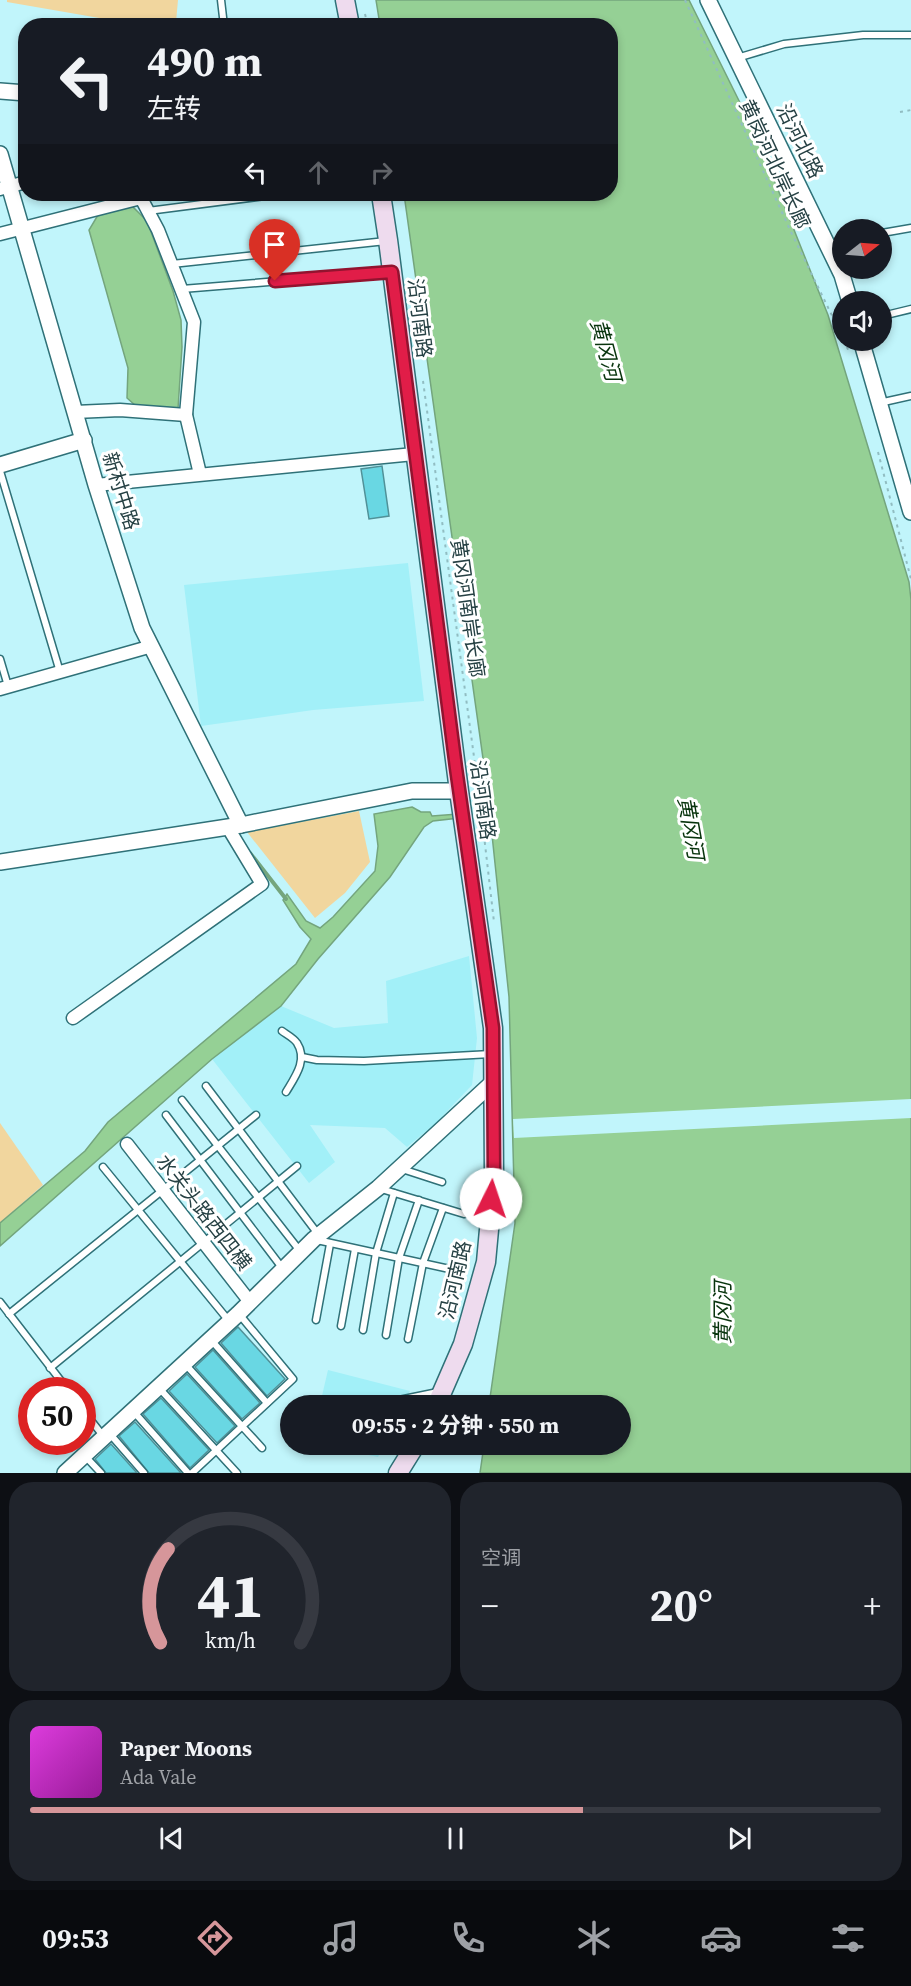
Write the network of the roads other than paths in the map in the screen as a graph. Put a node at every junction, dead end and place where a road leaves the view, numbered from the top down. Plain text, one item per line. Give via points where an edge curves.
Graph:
1 (221, 0) edge
2 (345, 0) edge
3 (708, 0) edge
4 (223, 18) edge
5 (348, 18) edge
6 (911, 35) edge
7 (736, 58) junction
8 (0, 91) edge
9 (18, 92) edge
10 (0, 154) edge
11 (4, 187) edge
12 (129, 201) edge
13 (142, 201) edge
14 (229, 201) edge
15 (382, 201) edge
16 (148, 212) junction
17 (21, 228) junction
18 (911, 228) edge
19 (892, 231) edge
20 (0, 234) edge
21 (388, 240) junction
22 (832, 244) edge
23 (827, 245) junction
24 (172, 264) junction
25 (392, 272) junction
26 (181, 289) junction
27 (847, 291) edge
28 (911, 309) edge
29 (892, 314) edge
30 (864, 351) edge
31 (911, 396) edge
32 (879, 404) junction
33 (75, 412) junction
34 (186, 415) junction
35 (84, 440) junction
36 (414, 454) junction
37 (0, 465) edge
38 (0, 471) edge
39 (200, 474) junction
40 (96, 484) junction
41 (911, 512) edge
42 (152, 646) junction
43 (0, 659) edge
44 (60, 672) junction
45 (4, 687) edge
46 (459, 791) junction
47 (234, 825) junction
48 (0, 862) edge
49 (73, 1018) dead end
50 (282, 1031) dead end
51 (492, 1054) junction
52 (302, 1057) junction
53 (492, 1083) junction
54 (206, 1086) dead end
55 (286, 1092) dead end
56 (182, 1100) dead end
57 (166, 1115) dead end
58 (256, 1115) dead end
59 (238, 1129) junction
60 (127, 1144) dead end
61 (217, 1147) junction
62 (200, 1160) junction
63 (297, 1166) dead end
64 (103, 1167) dead end
65 (399, 1168) junction
66 (279, 1182) junction
67 (442, 1182) dead end
68 (378, 1188) junction
69 (162, 1191) junction
70 (394, 1193) junction
71 (258, 1198) junction
72 (419, 1200) junction
73 (443, 1208) junction
74 (138, 1210) junction
75 (240, 1213) junction
76 (464, 1214) dead end
77 (321, 1239) junction
78 (203, 1243) junction
79 (355, 1249) junction
80 (301, 1252) junction
81 (376, 1253) junction
82 (399, 1258) junction
83 (181, 1262) junction
84 (423, 1263) junction
85 (283, 1269) junction
86 (454, 1270) dead end
87 (0, 1302) edge
88 (250, 1302) junction
89 (9, 1314) junction
90 (234, 1318) junction
91 (316, 1320) dead end
92 (341, 1326) dead end
93 (363, 1330) dead end
94 (386, 1335) dead end
95 (408, 1339) dead end
96 (210, 1340) junction
97 (185, 1364) junction
98 (50, 1368) junction
99 (57, 1377) edge
100 (159, 1388) junction
101 (440, 1395) edge
102 (267, 1403) junction
103 (133, 1411) junction
104 (96, 1424) edge
105 (242, 1427) junction
106 (107, 1436) junction
107 (96, 1446) edge
108 (262, 1448) dead end
109 (216, 1450) junction
110 (85, 1455) joint
111 (409, 1455) edge
112 (65, 1473) edge
113 (101, 1473) edge
114 (144, 1473) edge
115 (190, 1473) edge
116 (237, 1473) edge
117 (398, 1473) edge

1 - 4 lane
2 - 5 main road
3 - 7 street, 沿河北路
6 - 7 lane via 863,35 784,44
7 - 23 street, 沿河北路
8 - 9 street
10 - 11 street, 新村中路
11 - 17 street, 新村中路
12 - 17 street
13 - 16 street
14 - 16 lane
15 - 21 main road, 沿河南路
16 - 24 street
17 - 20 street
17 - 33 street, 新村中路
18 - 19 lane
21 - 24 lane
21 - 25 main road, 沿河南路
22 - 23 lane
23 - 27 street, 沿河北路
24 - 26 street
25 - 26 lane
25 - 36 main road, 沿河南路
26 - 34 street via 194,322
28 - 29 lane
30 - 32 street
31 - 32 lane
32 - 41 street
33 - 34 street via 120,410
33 - 35 street, 新村中路
34 - 39 street
35 - 37 street
35 - 40 street, 新村中路
36 - 39 street
36 - 46 main road, 沿河南路
38 - 44 lane
39 - 40 street
40 - 42 street, 新村中路 via 142,628
42 - 44 street
42 - 47 street, 新村中路
43 - 45 lane
44 - 45 street
46 - 47 street via 412,791
46 - 51 main road, 沿河南路 via 493,1028
47 - 48 street
47 - 49 street via 262,884
50 - 52 lane via 297,1041
51 - 52 lane via 364,1061
51 - 53 main road, 沿河南路
52 - 55 lane
53 - 65 street
53 - 101 main road, 沿河南路 via 494,1176 486,1262 463,1344
54 - 59 lane
56 - 61 lane
57 - 62 lane
58 - 59 lane
59 - 61 lane
59 - 66 lane
60 - 69 street, 水关头路西四横
61 - 62 lane
61 - 71 lane
62 - 69 lane
62 - 75 lane
63 - 66 lane
64 - 74 lane
65 - 67 lane
65 - 68 street
66 - 71 lane
66 - 77 lane
68 - 70 lane
68 - 77 street
69 - 74 lane
69 - 78 street, 水关头路西四横
70 - 72 lane
70 - 81 lane
71 - 75 lane
71 - 80 lane
72 - 73 lane
72 - 82 lane
73 - 76 lane
73 - 84 lane
74 - 83 lane
74 - 89 lane
75 - 78 lane
75 - 85 lane
77 - 79 lane
77 - 80 street
77 - 91 lane
78 - 83 lane
78 - 88 street, 水关头路西四横
79 - 81 lane
79 - 92 lane
80 - 85 street
81 - 82 lane
81 - 93 lane
82 - 84 lane
82 - 94 lane
83 - 90 lane
83 - 98 lane
84 - 86 lane
84 - 95 lane
85 - 88 street
87 - 89 lane
88 - 90 street
89 - 98 lane
90 - 96 street
90 - 102 lane via 293,1379
96 - 97 street
96 - 102 lane
97 - 100 street
97 - 105 lane
98 - 99 lane
100 - 103 street
100 - 109 lane
102 - 105 lane
103 - 106 street
103 - 115 lane
104 - 106 lane
105 - 108 lane
105 - 109 lane
106 - 107 street
106 - 114 lane
109 - 115 lane
109 - 116 lane
110 - 112 street
110 - 113 lane
111 - 117 main road

